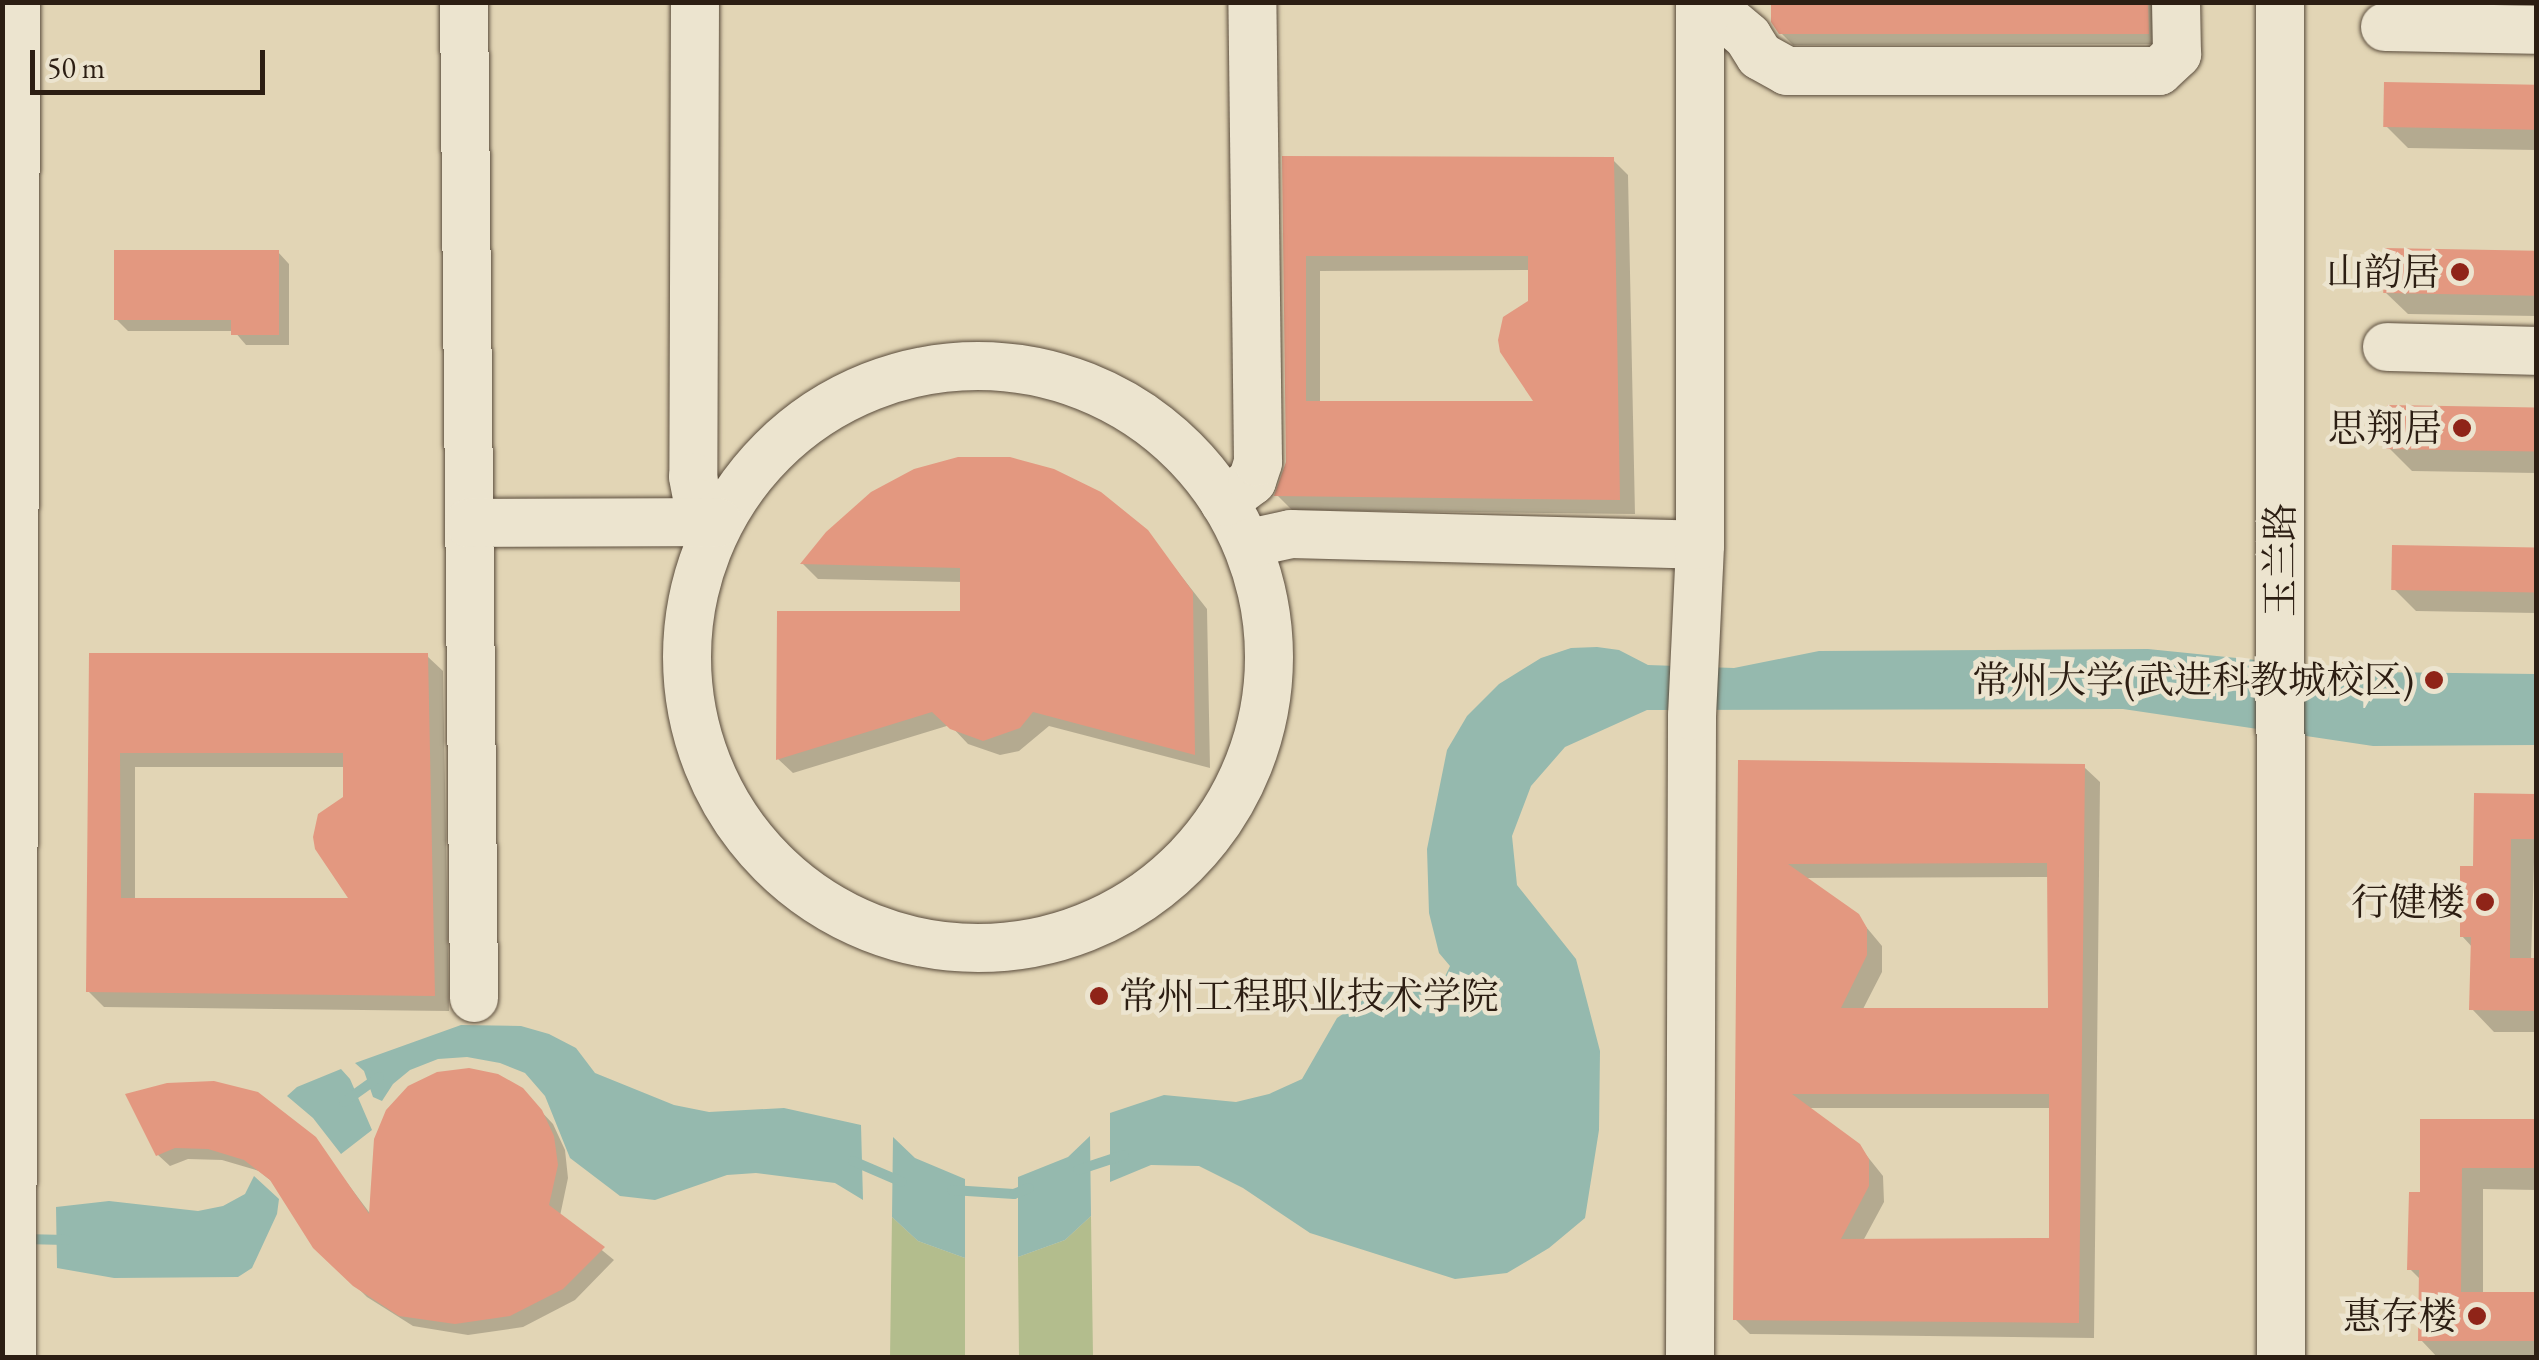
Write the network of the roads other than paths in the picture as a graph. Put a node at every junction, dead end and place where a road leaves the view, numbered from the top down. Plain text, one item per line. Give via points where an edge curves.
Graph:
1 (16, 2) edge
2 (464, 2) edge
3 (694, 2) edge
4 (1252, 2) edge
5 (2176, 2) edge
6 (2252, 2) edge
7 (2280, 2) edge
8 (1700, 11) edge
9 (2385, 27) dead end
10 (2536, 30) edge
11 (2387, 347) dead end
12 (2536, 351) edge
13 (1224, 502) junction
14 (718, 522) junction
15 (469, 523) junction
16 (1250, 543) junction
17 (1700, 545) junction
18 (2267, 647) junction
19 (2266, 750) junction
20 (8, 893) edge
21 (474, 998) dead end
22 (12, 1358) edge
23 (1690, 1358) edge
24 (2253, 1358) edge
25 (2281, 1358) edge

1 - 20 street
2 - 15 street
3 - 14 street via 693,477 698,503
4 - 13 street via 1258,462 1252,481
5 - 8 street via 2177,54 2159,71 1787,71 1760,56 1728,20
6 - 18 street, 玉兰路
7 - 18 street, 玉兰路
8 - 17 street
9 - 10 street
11 - 12 street
13 - 14 street via 1198,462 1124,402 1035,369 939,366 847,394 768,451
13 - 16 street
14 - 15 street
14 - 16 street via 685,626 691,724 729,814 795,886 881,934 978,950 1075,934 1159,888 1224,818 1263,731 1272,636
15 - 21 street
16 - 17 street via 1291,534
17 - 23 street via 1692,716
18 - 19 street, 玉兰路
19 - 24 street, 玉兰路
19 - 25 street, 玉兰路
20 - 22 street

